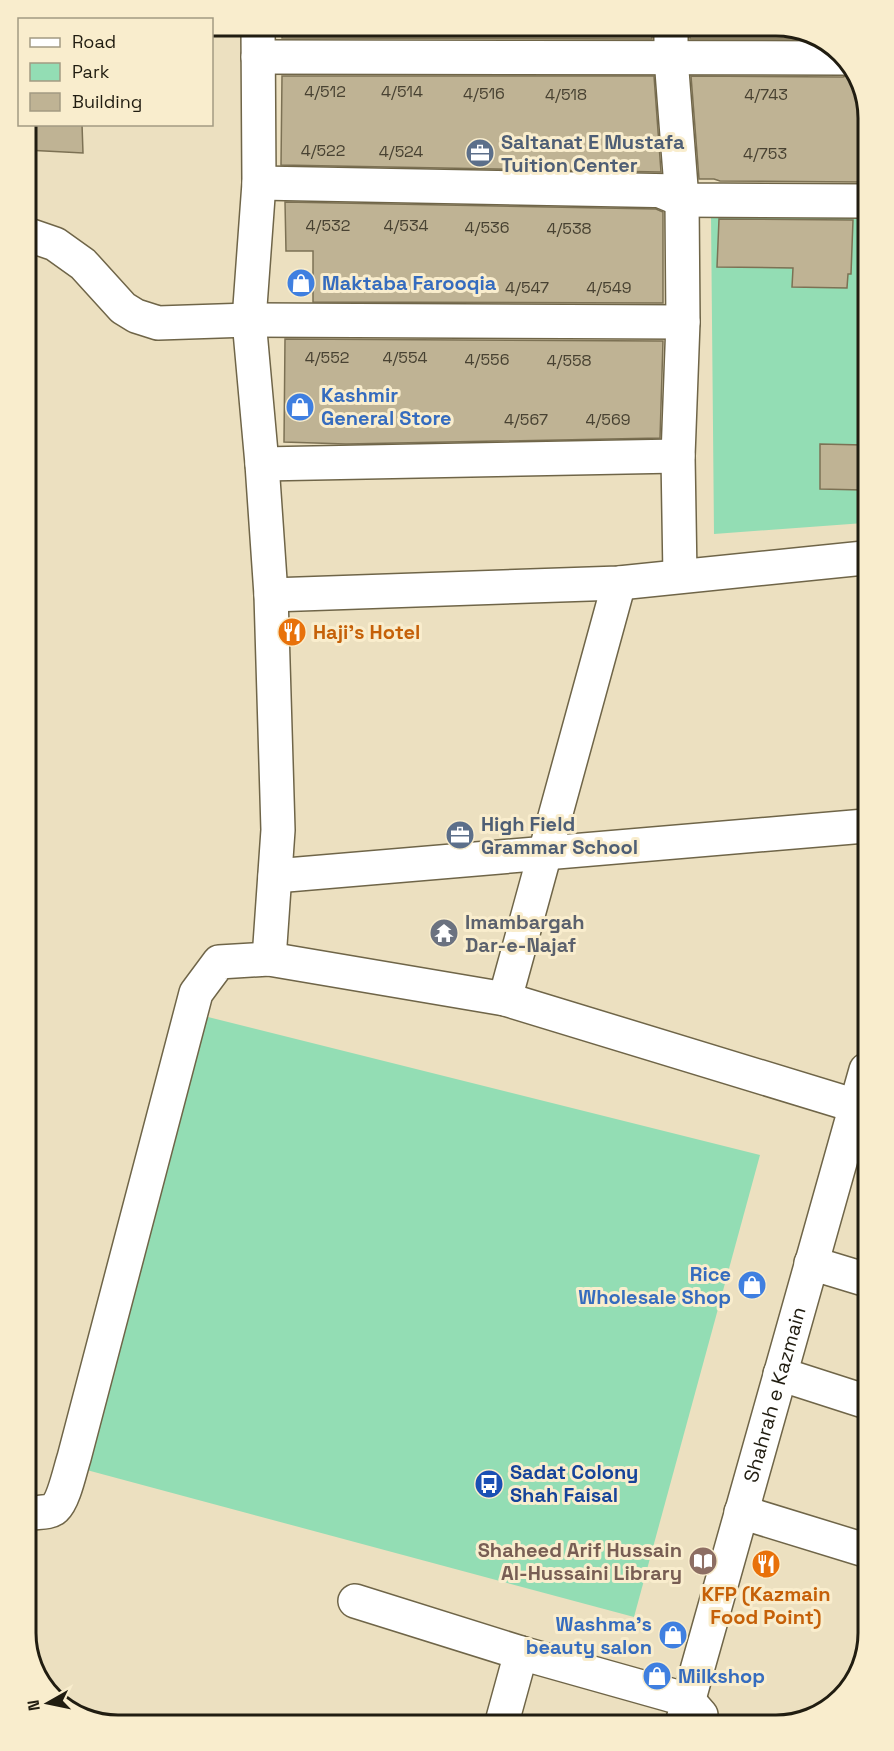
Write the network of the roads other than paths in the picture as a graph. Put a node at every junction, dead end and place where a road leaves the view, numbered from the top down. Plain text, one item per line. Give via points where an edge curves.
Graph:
1 (258, 36) edge
2 (671, 42) edge
3 (258, 57) junction
4 (830, 57) edge
5 (259, 183) junction
6 (674, 194) junction
7 (858, 201) edge
8 (36, 237) edge
9 (249, 320) junction
10 (683, 322) junction
11 (678, 456) junction
12 (262, 464) junction
13 (858, 559) edge
14 (680, 576) junction
15 (619, 583) junction
16 (271, 595) junction
17 (858, 827) edge
18 (545, 852) junction
19 (275, 876) junction
20 (269, 959) junction
21 (505, 999) junction
22 (858, 1085) edge
23 (858, 1103) edge
24 (811, 1263) junction
25 (858, 1277) edge
26 (780, 1374) junction
27 (858, 1399) edge
28 (741, 1512) junction
29 (36, 1513) edge
30 (858, 1548) edge
31 (355, 1601) dead end
32 (521, 1653) junction
33 (692, 1713) edge
34 (504, 1715) edge

1 - 3 street
2 - 3 street
2 - 4 street
2 - 6 street
3 - 5 street
5 - 6 street
5 - 9 street
6 - 7 street
6 - 10 street
8 - 9 street via 55,244 83,264 123,308 136,316 158,323
9 - 10 street
9 - 12 street
10 - 11 street
11 - 12 street
11 - 14 street
12 - 16 street
13 - 14 street
14 - 15 street
15 - 16 street
15 - 18 street
16 - 19 street via 278,830
17 - 18 street
18 - 19 street
18 - 21 street
19 - 20 street
20 - 21 street
20 - 29 street via 219,962 196,993 64,1490 56,1507
21 - 22 street
23 - 24 street, Shahrah e Kazmain
24 - 25 street
24 - 26 street, Shahrah e Kazmain
26 - 27 street
26 - 28 street, Shahrah e Kazmain
28 - 30 street
28 - 33 street, Shahrah e Kazmain
31 - 32 street
32 - 33 street
32 - 34 street

